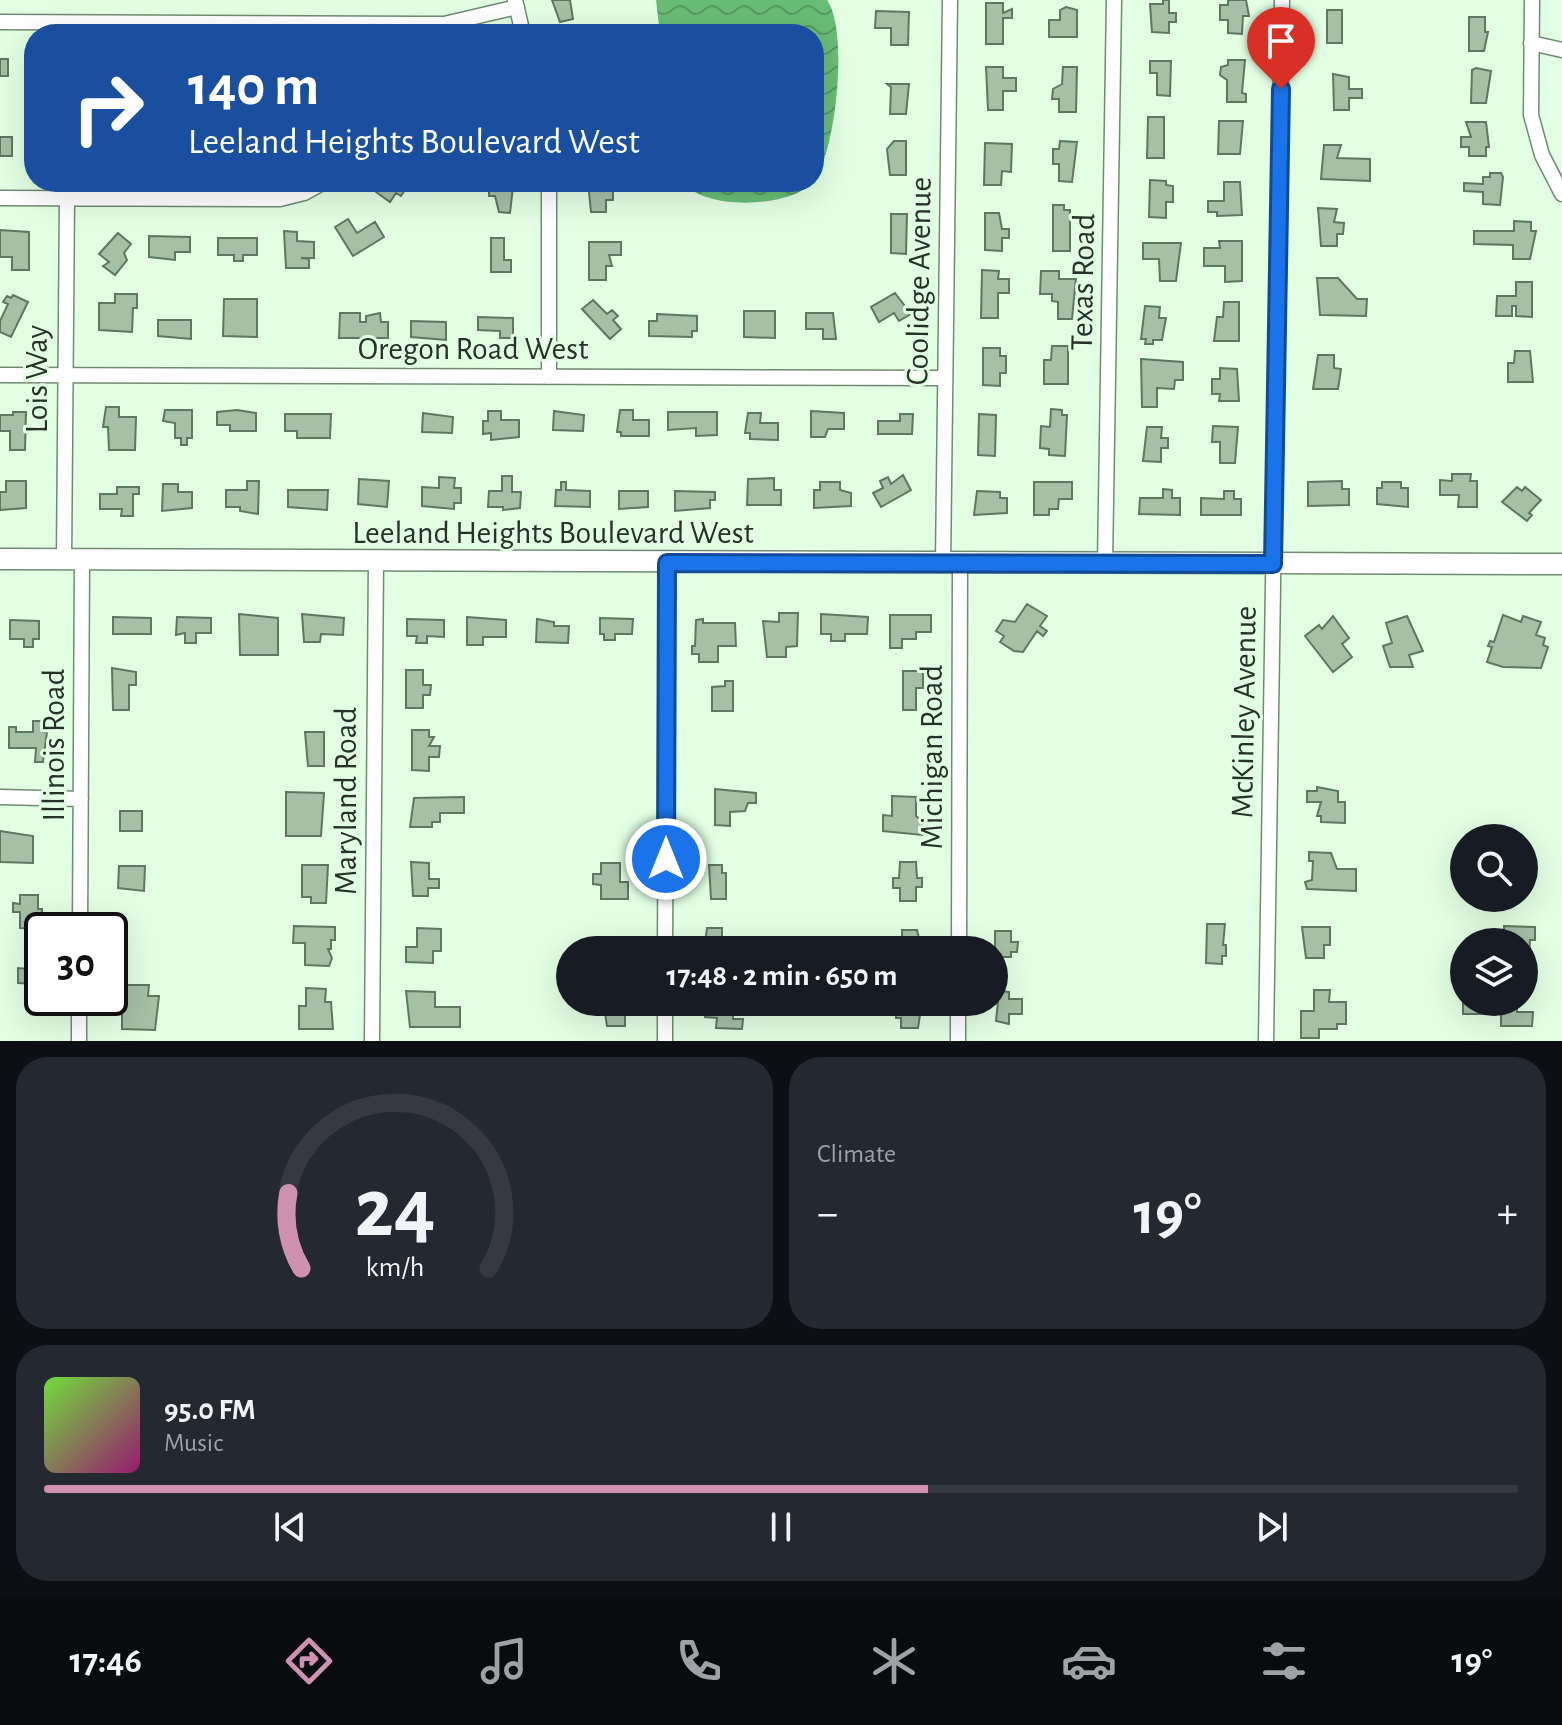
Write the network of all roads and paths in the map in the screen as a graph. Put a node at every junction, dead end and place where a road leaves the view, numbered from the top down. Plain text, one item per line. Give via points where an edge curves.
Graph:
1 (950, 0) edge
2 (1114, 0) edge
3 (1282, 0) edge
4 (1532, 0) edge
5 (516, 4) edge
6 (0, 22) edge
7 (102, 24) edge
8 (444, 24) edge
9 (521, 24) edge
10 (1531, 43) junction
11 (1562, 50) edge
12 (306, 192) edge
13 (549, 192) edge
14 (1562, 194) edge
15 (0, 198) edge
16 (67, 198) junction
17 (0, 375) edge
18 (65, 375) junction
19 (549, 377) junction
20 (945, 378) junction
21 (0, 559) edge
22 (73, 560) junction
23 (376, 561) junction
24 (667, 563) junction
25 (952, 564) junction
26 (1105, 564) junction
27 (1273, 564) junction
28 (1562, 564) edge
29 (0, 797) edge
30 (81, 799) junction
31 (80, 912) edge
32 (665, 936) edge
33 (959, 936) edge
34 (79, 1016) edge
35 (665, 1016) edge
36 (958, 1016) edge
37 (79, 1041) edge
38 (372, 1041) edge
39 (665, 1041) edge
40 (958, 1041) edge
41 (1266, 1041) edge

1 - 20 street, Coolidge Avenue
2 - 26 street, Texas Road
3 - 27 street, McKinley Avenue
4 - 10 street
5 - 8 street
5 - 9 street
6 - 7 street
10 - 11 street
10 - 14 street via 1535,136
12 - 16 street via 280,199
13 - 19 street
15 - 16 street
16 - 18 street, Lois Way
17 - 18 street, Oregon Road West
18 - 19 street, Oregon Road West
18 - 22 street, Lois Way
19 - 20 street, Oregon Road West
20 - 25 street, Coolidge Avenue
21 - 22 main road, Leeland Heights Boulevard West
22 - 23 main road, Leeland Heights Boulevard West
22 - 30 street, Illinois Road
23 - 24 main road, Leeland Heights Boulevard West
23 - 38 street, Maryland Road
24 - 25 main road, Leeland Heights Boulevard West
24 - 32 street
25 - 26 main road, Leeland Heights Boulevard West
25 - 33 street, Michigan Road
26 - 27 main road, Leeland Heights Boulevard West
27 - 28 main road, Leeland Heights Boulevard West
27 - 41 street, McKinley Avenue
29 - 30 street
30 - 31 street, Illinois Road
34 - 37 street
35 - 39 street
36 - 40 street

